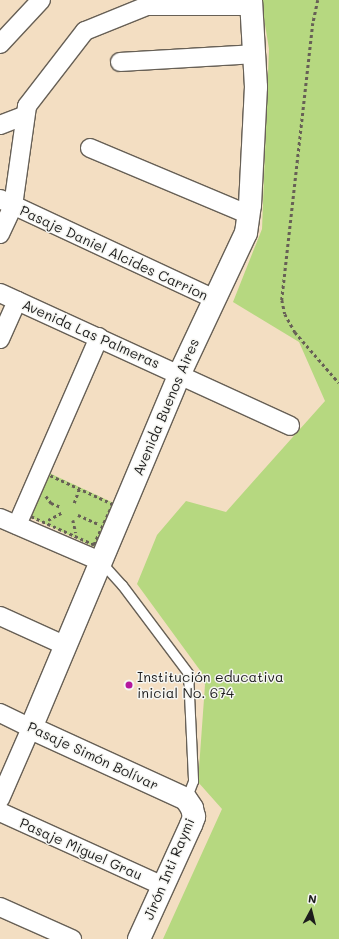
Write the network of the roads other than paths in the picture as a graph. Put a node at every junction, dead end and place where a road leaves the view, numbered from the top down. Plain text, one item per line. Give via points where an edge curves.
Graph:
1 (40, 0) edge
2 (147, 3) edge
3 (251, 3) edge
4 (0, 44) edge
5 (256, 54) junction
6 (120, 62) dead end
7 (24, 116) junction
8 (0, 125) edge
9 (90, 148) dead end
10 (7, 203) edge
11 (249, 215) junction
12 (0, 234) edge
13 (0, 293) edge
14 (214, 299) junction
15 (16, 301) junction
16 (99, 337) junction
17 (0, 339) edge
18 (180, 374) junction
19 (290, 426) dead end
20 (0, 518) edge
21 (17, 525) junction
22 (100, 561) junction
23 (0, 616) edge
24 (66, 646) junction
25 (0, 713) edge
26 (31, 728) junction
27 (0, 799) edge
28 (186, 799) junction
29 (0, 812) edge
30 (163, 886) junction
31 (0, 907) edge
32 (72, 939) edge
33 (139, 939) edge

1 - 4 street
2 - 3 street
2 - 7 street via 85,32 27,106
3 - 5 street, Avenida Buenos Aires
5 - 6 street
5 - 11 street, Avenida Buenos Aires
7 - 8 street
7 - 10 street
9 - 11 street
10 - 12 street
10 - 14 street, Pasaje Daniel Alcides Carrion
11 - 14 street, Avenida Buenos Aires via 246,233
13 - 15 street, Avenida Las Palmeras
14 - 18 street, Avenida Buenos Aires
15 - 16 street, Avenida Las Palmeras
15 - 17 street
16 - 18 street, Avenida Las Palmeras
16 - 21 street
18 - 19 street, Avenida Las Palmeras
18 - 22 street, Avenida Buenos Aires
20 - 21 street
21 - 22 street
22 - 24 street, Avenida Buenos Aires
22 - 28 lane via 122,585 188,673 193,781
23 - 24 street
24 - 26 street, Avenida Buenos Aires
25 - 26 street, Pasaje Simón Bolívar
26 - 27 street, Avenida Buenos Aires
26 - 28 street, Pasaje Simón Bolívar
28 - 30 street, Jirón Inti Raymi via 194,817
29 - 30 street, Pasaje Miguel Grau
30 - 33 street, Jirón Inti Raymi
31 - 32 street

